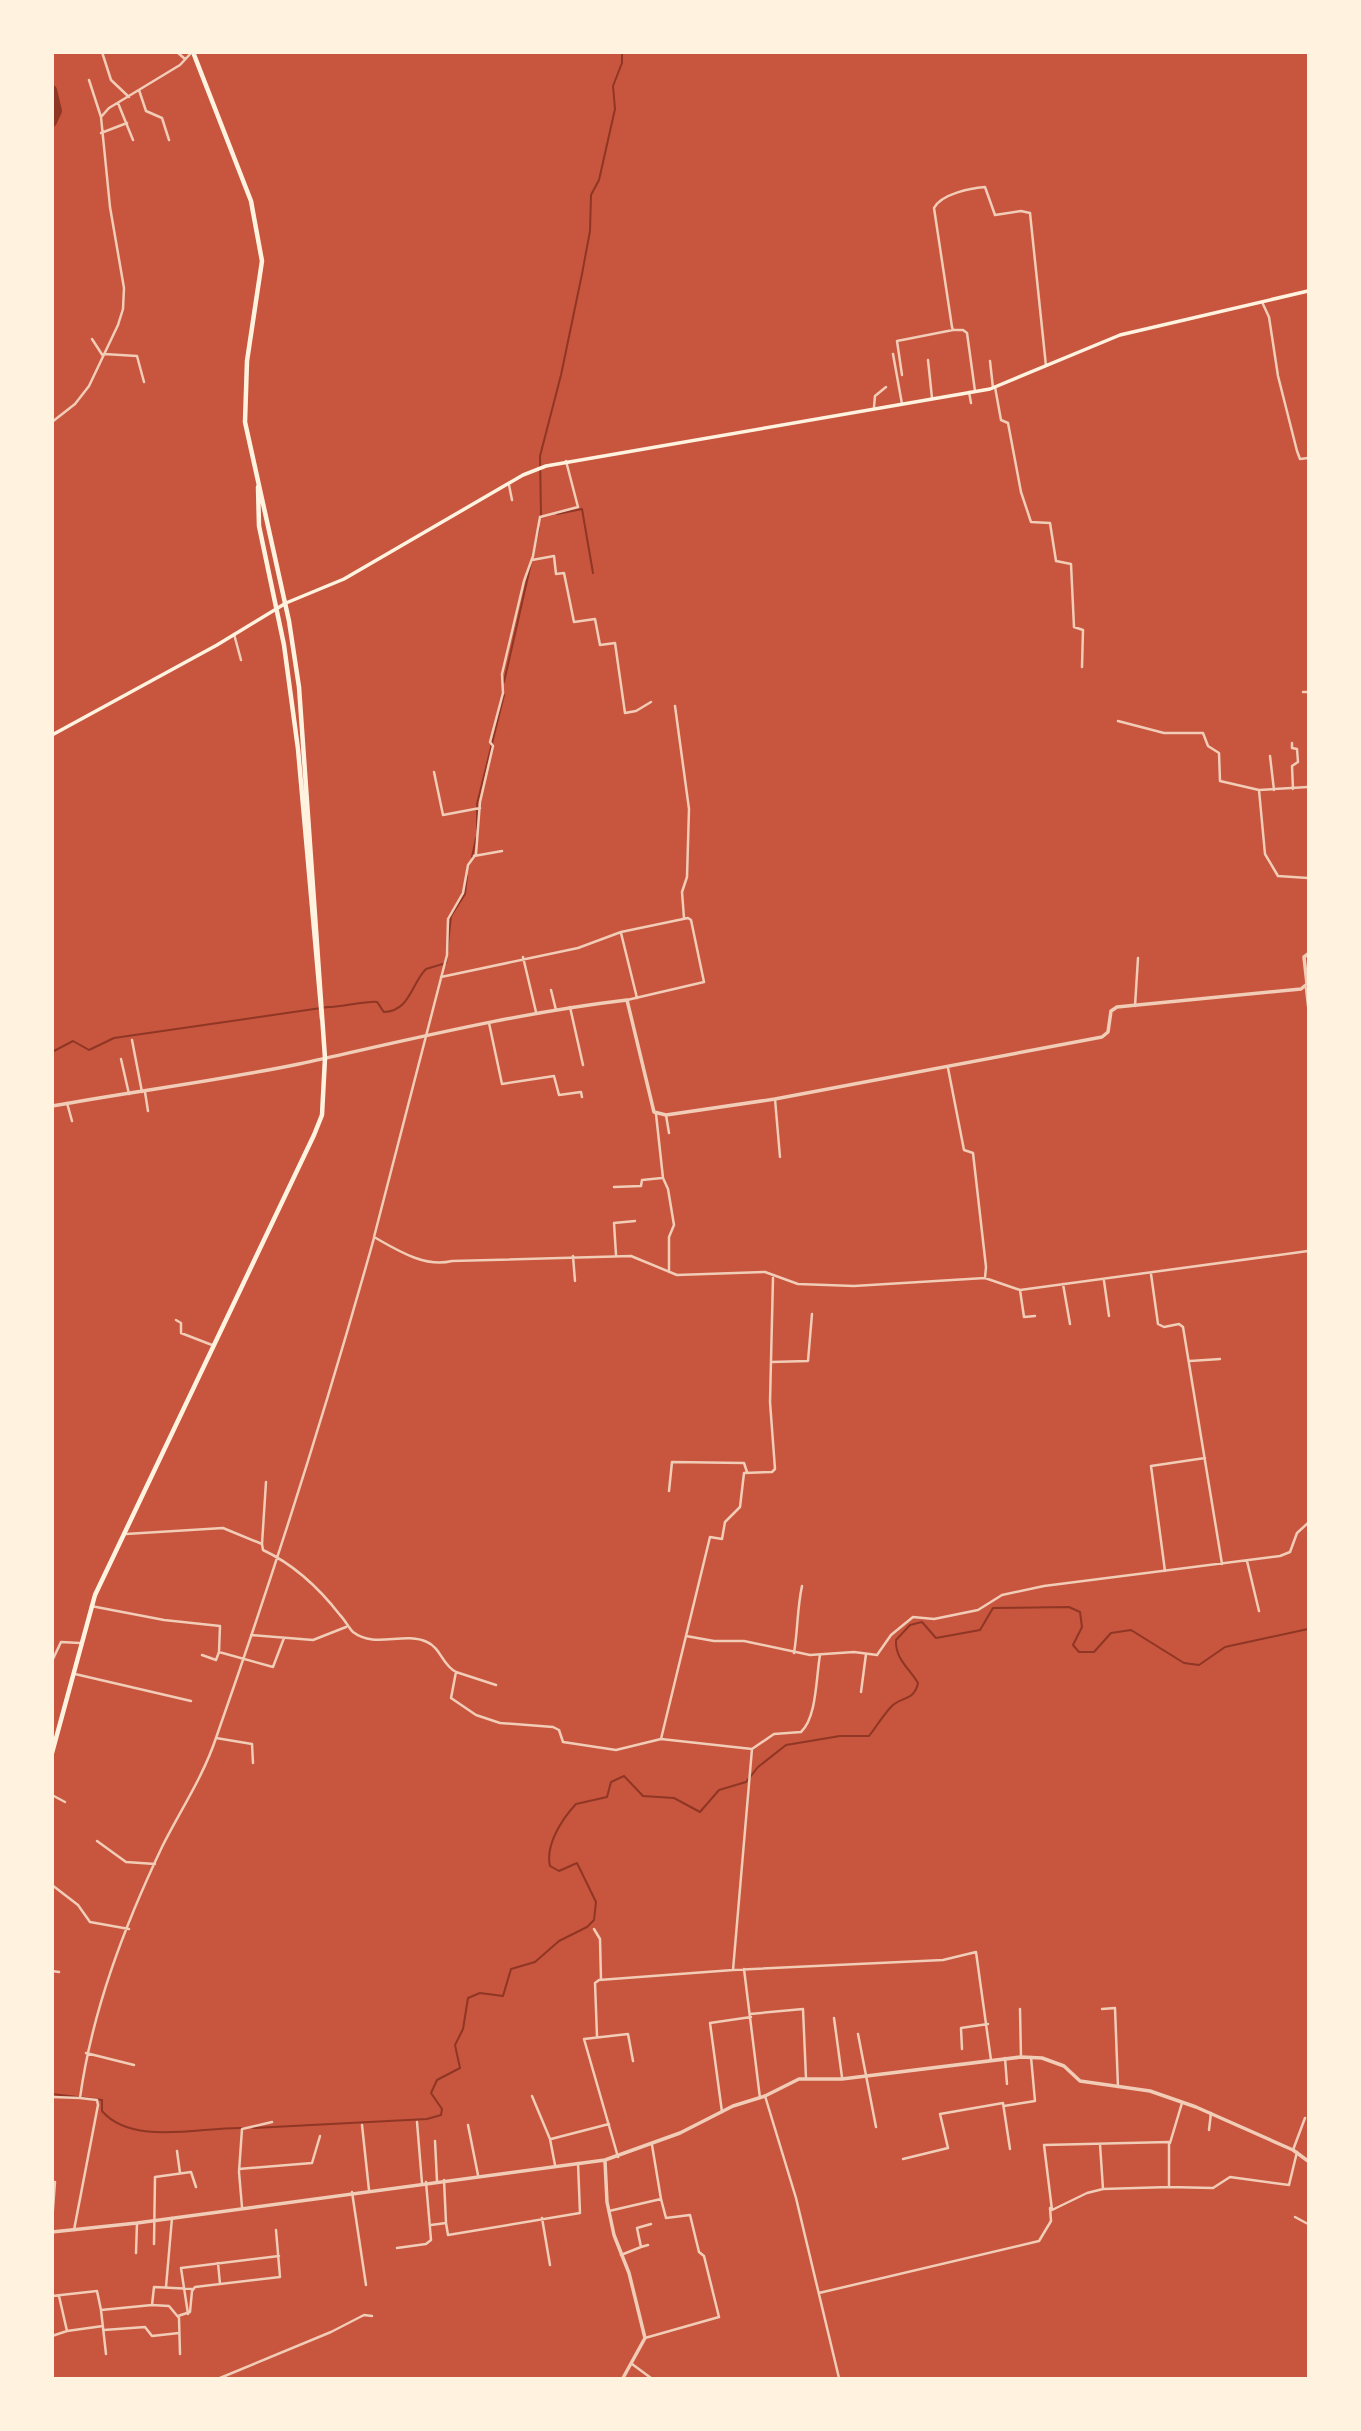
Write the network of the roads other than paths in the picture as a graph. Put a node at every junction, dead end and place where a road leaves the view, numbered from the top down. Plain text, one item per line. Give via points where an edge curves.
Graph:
1 (102, 52) edge
2 (177, 52) edge
3 (193, 52) edge
4 (185, 59) junction
5 (89, 80) dead end
6 (139, 90) junction
7 (129, 97) junction
8 (118, 103) junction
9 (101, 117) junction
10 (127, 123) junction
11 (101, 133) junction
12 (169, 140) dead end
13 (133, 141) dead end
14 (1308, 290) edge
15 (1262, 301) junction
16 (953, 330) junction
17 (92, 339) dead end
18 (893, 354) dead end
19 (104, 355) junction
20 (928, 360) dead end
21 (990, 361) dead end
22 (1045, 366) junction
23 (902, 375) dead end
24 (144, 382) dead end
25 (887, 387) dead end
26 (994, 387) junction
27 (975, 391) junction
28 (969, 393) junction
29 (933, 399) junction
30 (971, 403) dead end
31 (901, 404) junction
32 (874, 407) junction
33 (52, 422) edge
34 (1308, 458) edge
35 (566, 461) junction
36 (258, 485) junction
37 (509, 485) junction
38 (512, 500) dead end
39 (532, 560) junction
40 (286, 603) junction
41 (277, 609) junction
42 (234, 635) junction
43 (241, 660) dead end
44 (1082, 667) dead end
45 (1303, 692) dead end
46 (1308, 692) edge
47 (651, 702) dead end
48 (675, 706) dead end
49 (1118, 721) dead end
50 (52, 735) edge
51 (1292, 743) dead end
52 (1270, 756) dead end
53 (434, 772) dead end
54 (1308, 787) edge
55 (1293, 789) junction
56 (1259, 790) junction
57 (1274, 790) junction
58 (479, 808) junction
59 (502, 851) dead end
60 (474, 856) junction
61 (1308, 878) edge
62 (684, 919) junction
63 (621, 932) junction
64 (1308, 954) edge
65 (523, 957) junction
66 (1138, 958) dead end
67 (441, 977) junction
68 (1306, 988) junction
69 (551, 990) dead end
70 (637, 998) junction
71 (627, 1000) junction
72 (1135, 1006) junction
73 (1308, 1006) edge
74 (570, 1007) junction
75 (556, 1010) junction
76 (536, 1013) junction
77 (322, 1020) junction
78 (489, 1023) junction
79 (424, 1038) junction
80 (132, 1040) dead end
81 (325, 1058) junction
82 (121, 1059) dead end
83 (583, 1065) dead end
84 (948, 1068) junction
85 (144, 1092) junction
86 (129, 1094) junction
87 (582, 1097) dead end
88 (775, 1099) junction
89 (67, 1103) junction
90 (52, 1105) edge
91 (148, 1111) dead end
92 (656, 1114) junction
93 (666, 1115) junction
94 (72, 1121) dead end
95 (669, 1133) dead end
96 (780, 1157) dead end
97 (663, 1178) junction
98 (614, 1187) dead end
99 (635, 1221) dead end
100 (374, 1237) junction
101 (1308, 1251) edge
102 (573, 1256) junction
103 (616, 1256) junction
104 (668, 1272) junction
105 (1151, 1274) junction
106 (773, 1276) junction
107 (985, 1278) junction
108 (1104, 1280) junction
109 (575, 1281) dead end
110 (1063, 1284) junction
111 (1020, 1290) junction
112 (812, 1314) dead end
113 (1035, 1316) dead end
114 (1109, 1316) dead end
115 (176, 1320) dead end
116 (1070, 1324) dead end
117 (214, 1346) junction
118 (1220, 1359) dead end
119 (1190, 1361) junction
120 (771, 1362) junction
121 (1205, 1458) junction
122 (747, 1472) junction
123 (266, 1482) dead end
124 (669, 1491) dead end
125 (1308, 1523) edge
126 (125, 1534) junction
127 (262, 1544) junction
128 (277, 1556) junction
129 (1247, 1561) junction
130 (1222, 1565) junction
131 (1165, 1571) junction
132 (802, 1586) dead end
133 (91, 1606) junction
134 (1259, 1611) dead end
135 (348, 1626) junction
136 (251, 1634) junction
137 (686, 1636) junction
138 (284, 1638) junction
139 (80, 1643) junction
140 (219, 1652) junction
141 (794, 1653) junction
142 (866, 1654) junction
143 (202, 1655) dead end
144 (820, 1655) junction
145 (53, 1659) edge
146 (243, 1660) junction
147 (456, 1672) junction
148 (72, 1674) junction
149 (496, 1685) dead end
150 (861, 1692) dead end
151 (191, 1701) dead end
152 (216, 1738) junction
153 (661, 1739) junction
154 (752, 1749) junction
155 (52, 1752) edge
156 (253, 1763) dead end
157 (52, 1795) edge
158 (65, 1802) dead end
159 (97, 1842) dead end
160 (155, 1864) junction
161 (52, 1885) edge
162 (129, 1929) junction
163 (594, 1929) dead end
164 (744, 1969) junction
165 (733, 1970) junction
166 (52, 1971) edge
167 (59, 1972) dead end
168 (601, 1980) junction
169 (1101, 2008) dead end
170 (1020, 2009) dead end
171 (750, 2015) junction
172 (835, 2018) dead end
173 (988, 2024) junction
174 (858, 2034) dead end
175 (597, 2036) junction
176 (962, 2049) dead end
177 (86, 2053) junction
178 (1021, 2057) junction
179 (1031, 2057) junction
180 (1005, 2058) junction
181 (991, 2060) junction
182 (633, 2061) dead end
183 (134, 2065) dead end
184 (842, 2076) junction
185 (866, 2076) junction
186 (806, 2078) junction
187 (1119, 2083) junction
188 (1007, 2084) dead end
189 (532, 2096) dead end
190 (765, 2096) junction
191 (52, 2097) edge
192 (80, 2098) junction
193 (760, 2098) junction
194 (1183, 2102) junction
195 (1004, 2106) junction
196 (721, 2111) junction
197 (1211, 2113) junction
198 (1305, 2118) dead end
199 (272, 2122) dead end
200 (417, 2122) dead end
201 (609, 2124) junction
202 (362, 2125) dead end
203 (468, 2125) dead end
204 (876, 2127) dead end
205 (1209, 2130) dead end
206 (320, 2136) dead end
207 (550, 2139) junction
208 (435, 2141) dead end
209 (1170, 2143) junction
210 (1100, 2144) junction
211 (652, 2145) junction
212 (1010, 2149) dead end
213 (177, 2151) dead end
214 (1295, 2151) junction
215 (617, 2156) junction
216 (903, 2159) dead end
217 (605, 2160) junction
218 (1308, 2161) edge
219 (578, 2163) junction
220 (555, 2166) junction
221 (239, 2169) junction
222 (180, 2173) junction
223 (478, 2175) junction
224 (444, 2180) junction
225 (437, 2181) junction
226 (55, 2182) dead end
227 (424, 2182) junction
228 (1169, 2186) junction
229 (196, 2187) dead end
230 (1104, 2189) junction
231 (369, 2190) junction
232 (352, 2192) junction
233 (661, 2199) junction
234 (242, 2207) junction
235 (1050, 2208) junction
236 (609, 2211) junction
237 (1296, 2217) dead end
238 (172, 2218) junction
239 (542, 2218) junction
240 (155, 2220) junction
241 (52, 2221) edge
242 (137, 2223) junction
243 (446, 2223) junction
244 (651, 2224) dead end
245 (1308, 2224) edge
246 (431, 2225) junction
247 (74, 2230) junction
248 (276, 2230) dead end
249 (52, 2232) edge
250 (154, 2245) dead end
251 (648, 2245) dead end
252 (641, 2247) junction
253 (397, 2248) dead end
254 (136, 2253) dead end
255 (621, 2255) junction
256 (279, 2256) junction
257 (218, 2263) junction
258 (550, 2265) dead end
259 (220, 2284) junction
260 (366, 2285) dead end
261 (166, 2287) junction
262 (183, 2288) junction
263 (193, 2289) junction
264 (819, 2292) junction
265 (52, 2296) edge
266 (59, 2296) junction
267 (152, 2305) junction
268 (101, 2311) junction
269 (188, 2314) junction
270 (177, 2316) junction
271 (372, 2316) dead end
272 (103, 2328) junction
273 (67, 2330) junction
274 (179, 2333) junction
275 (52, 2336) edge
276 (645, 2338) junction
277 (106, 2354) dead end
278 (180, 2354) dead end
279 (632, 2364) junction
280 (220, 2378) edge
281 (623, 2378) edge
282 (651, 2378) edge
283 (839, 2378) edge

1 - 7 street via 111,80
2 - 4 street
3 - 4 street
3 - 36 main road via 258,230 262,272 244,403
4 - 6 street
5 - 9 street
6 - 7 street
6 - 12 street via 146,111 162,118
7 - 8 street
8 - 9 street
8 - 10 street
9 - 11 street
10 - 11 street
10 - 13 street
11 - 19 street via 124,298
14 - 15 main road
15 - 22 main road via 1120,335
15 - 34 street via 1297,451 1300,459
16 - 22 street via 934,208 945,198 985,187 995,215 1025,211 1031,216
16 - 23 street via 897,341
16 - 27 street via 967,333
17 - 19 street
18 - 31 street
19 - 24 street via 137,356
19 - 33 street via 81,398
20 - 29 street
21 - 26 street
22 - 26 main road
25 - 32 street via 875,396
26 - 27 main road
26 - 44 street via 1001,419 1008,423 1031,522 1050,523 1056,561 1071,564 1074,627 1083,630
27 - 28 main road
28 - 29 main road
28 - 30 street
29 - 31 main road
31 - 32 main road
32 - 35 main road
35 - 37 main road via 534,470
35 - 39 street via 578,507 541,515
36 - 40 main road
36 - 41 main road via 259,526
37 - 38 street
37 - 40 main road via 344,579
39 - 47 street via 554,556 556,574 565,573 574,622 596,619 600,645 615,643 624,712 635,712
39 - 58 street via 502,674 503,693
40 - 41 main road
40 - 77 main road via 299,687
41 - 42 main road
41 - 77 main road via 298,749
42 - 43 street
42 - 50 main road
45 - 46 street
48 - 62 street via 689,809 687,877 681,892
49 - 56 street via 1164,733 1203,733 1208,746 1220,755 1220,781
51 - 55 street via 1298,762 1292,766
52 - 57 street
53 - 58 street via 443,815
54 - 55 street
55 - 57 street
56 - 57 street
56 - 61 street via 1267,859 1279,877
58 - 60 street
59 - 60 street
60 - 67 street via 463,893 448,919
62 - 63 street
62 - 70 street via 694,923 704,982
63 - 65 street via 578,948
63 - 70 street
64 - 68 street via 1304,957
65 - 67 street
65 - 76 street
66 - 72 street
67 - 79 street
68 - 72 street
68 - 73 street
69 - 75 street
70 - 71 street
71 - 74 street
71 - 92 street
72 - 84 street via 1112,1010 1104,1036
74 - 75 street
74 - 83 street
75 - 76 street
76 - 78 street
77 - 81 main road
78 - 79 street
78 - 87 street via 502,1084 553,1075 559,1095 580,1092
79 - 81 street
79 - 100 street
80 - 85 street
81 - 85 street
81 - 117 main road via 318,1125
82 - 86 street
84 - 88 street
84 - 107 street via 964,1150 973,1153
85 - 86 street
85 - 91 street
86 - 89 street
88 - 93 street
88 - 96 street
89 - 90 street
89 - 94 street
92 - 93 street
92 - 97 street
93 - 95 street
97 - 98 street via 642,1180 641,1186
97 - 104 street via 674,1225
99 - 103 street via 614,1223
100 - 102 street via 428,1263
100 - 128 street via 344,1348
101 - 105 street
102 - 103 street
102 - 109 street
103 - 104 street via 639,1258
104 - 106 street via 704,1276 765,1272
105 - 108 street
105 - 119 street via 1158,1324 1182,1325
106 - 107 street via 799,1284 855,1286
106 - 120 street
107 - 111 street
108 - 110 street
108 - 114 street
110 - 111 street
110 - 116 street
111 - 113 street via 1024,1316
112 - 120 street via 808,1361
115 - 117 street via 181,1323 181,1333
117 - 126 main road
118 - 119 street
119 - 121 street
120 - 122 street via 776,1466 772,1472
121 - 130 street
121 - 131 street via 1151,1467
122 - 124 street via 744,1463 672,1462
122 - 137 street via 740,1507 725,1522 722,1539 710,1538
123 - 127 street
125 - 129 street via 1286,1554
126 - 127 street via 223,1528
126 - 133 main road
127 - 128 street via 262,1550
128 - 135 street via 308,1581
128 - 136 street
129 - 130 street
129 - 134 street
130 - 131 street
131 - 142 street via 1035,1587 1002,1595 978,1610 933,1619 913,1617 891,1635 880,1654
132 - 141 street
133 - 139 main road
133 - 140 street via 220,1626
135 - 138 street via 313,1640
135 - 147 street via 373,1639 426,1641
136 - 138 street
136 - 146 street
137 - 141 street via 744,1641
137 - 153 street
138 - 146 street via 275,1666
139 - 145 street via 61,1642
139 - 148 main road
140 - 143 street via 216,1660
140 - 146 street
141 - 144 street
142 - 144 street
142 - 150 street
144 - 154 street via 804,1730 770,1736
146 - 152 street
147 - 149 street
147 - 153 street via 450,1698 482,1718 553,1727 563,1742 587,1748 634,1748
148 - 151 street
148 - 155 main road
152 - 156 street via 253,1744
152 - 160 street
153 - 154 street
154 - 165 street
157 - 158 street
159 - 160 street via 127,1862
160 - 162 street
161 - 162 street via 78,1905 90,1922
162 - 177 street
163 - 168 street via 600,1939
164 - 165 street
164 - 171 street
164 - 173 street via 943,1960 976,1952
165 - 168 street
166 - 167 street
168 - 175 street via 595,1983
169 - 187 street via 1115,2009
170 - 178 street
171 - 186 street via 803,2009
171 - 193 street
171 - 196 street via 710,2024
172 - 184 street
173 - 176 street via 961,2028
173 - 181 street
174 - 185 street
175 - 182 street via 628,2034
175 - 201 street via 584,2040
177 - 183 street
177 - 192 street
178 - 179 street
178 - 180 street
179 - 187 street via 1065,2066 1080,2081
179 - 195 street via 1035,2101
180 - 181 street
180 - 188 street
181 - 185 street
184 - 185 street
184 - 186 street
185 - 204 street
186 - 190 street
187 - 194 street
189 - 207 street
190 - 193 street
190 - 264 street
191 - 192 street
192 - 247 street via 97,2100 98,2105
193 - 196 street
194 - 197 street
194 - 209 street
195 - 212 street
195 - 216 street via 940,2114 948,2148
196 - 211 street
197 - 205 street
197 - 214 street
198 - 214 street
199 - 221 street via 243,2127
200 - 227 street
201 - 207 street
201 - 215 street
202 - 231 street
203 - 223 street
206 - 221 street via 312,2164
207 - 220 street
208 - 225 street
209 - 210 street
209 - 228 street
210 - 230 street
210 - 235 street via 1044,2145
211 - 215 street
211 - 233 street
213 - 222 street
214 - 218 street
214 - 228 street via 1289,2185 1230,2178 1213,2188
215 - 217 street
217 - 219 street
217 - 236 street
219 - 220 street
219 - 239 street via 581,2213
220 - 223 street
221 - 234 street
222 - 229 street via 192,2173
222 - 240 street via 155,2177
223 - 224 street
224 - 225 street
224 - 243 street
225 - 227 street
226 - 241 street
227 - 231 street
227 - 246 street
228 - 230 street
230 - 235 street via 1055,2210
231 - 232 street
232 - 234 street
232 - 260 street
233 - 236 street
233 - 276 street via 666,2218 690,2215 719,2317
234 - 238 street
235 - 264 street via 1052,2221 1039,2241
236 - 255 street
237 - 245 street
238 - 240 street
238 - 261 street
239 - 243 street via 448,2235
239 - 258 street
240 - 242 street
240 - 250 street
242 - 247 street
242 - 254 street
243 - 246 street
244 - 252 street via 637,2228
246 - 253 street via 431,2240 426,2244
247 - 249 street
248 - 256 street
251 - 252 street
252 - 255 street
255 - 276 street
256 - 257 street
256 - 259 street via 280,2277
257 - 259 street
257 - 262 street via 181,2268
259 - 263 street
261 - 262 street
261 - 267 street via 152,2288
262 - 263 street
262 - 269 street
263 - 269 street
264 - 283 street
265 - 266 street
266 - 268 street via 97,2291
266 - 273 street
267 - 268 street
267 - 270 street via 169,2306
268 - 272 street
269 - 270 street
270 - 274 street
271 - 280 street via 364,2315
272 - 273 street
272 - 274 street via 145,2327 152,2336
272 - 277 street
273 - 275 street
274 - 278 street
276 - 279 street
279 - 281 street
279 - 282 street

